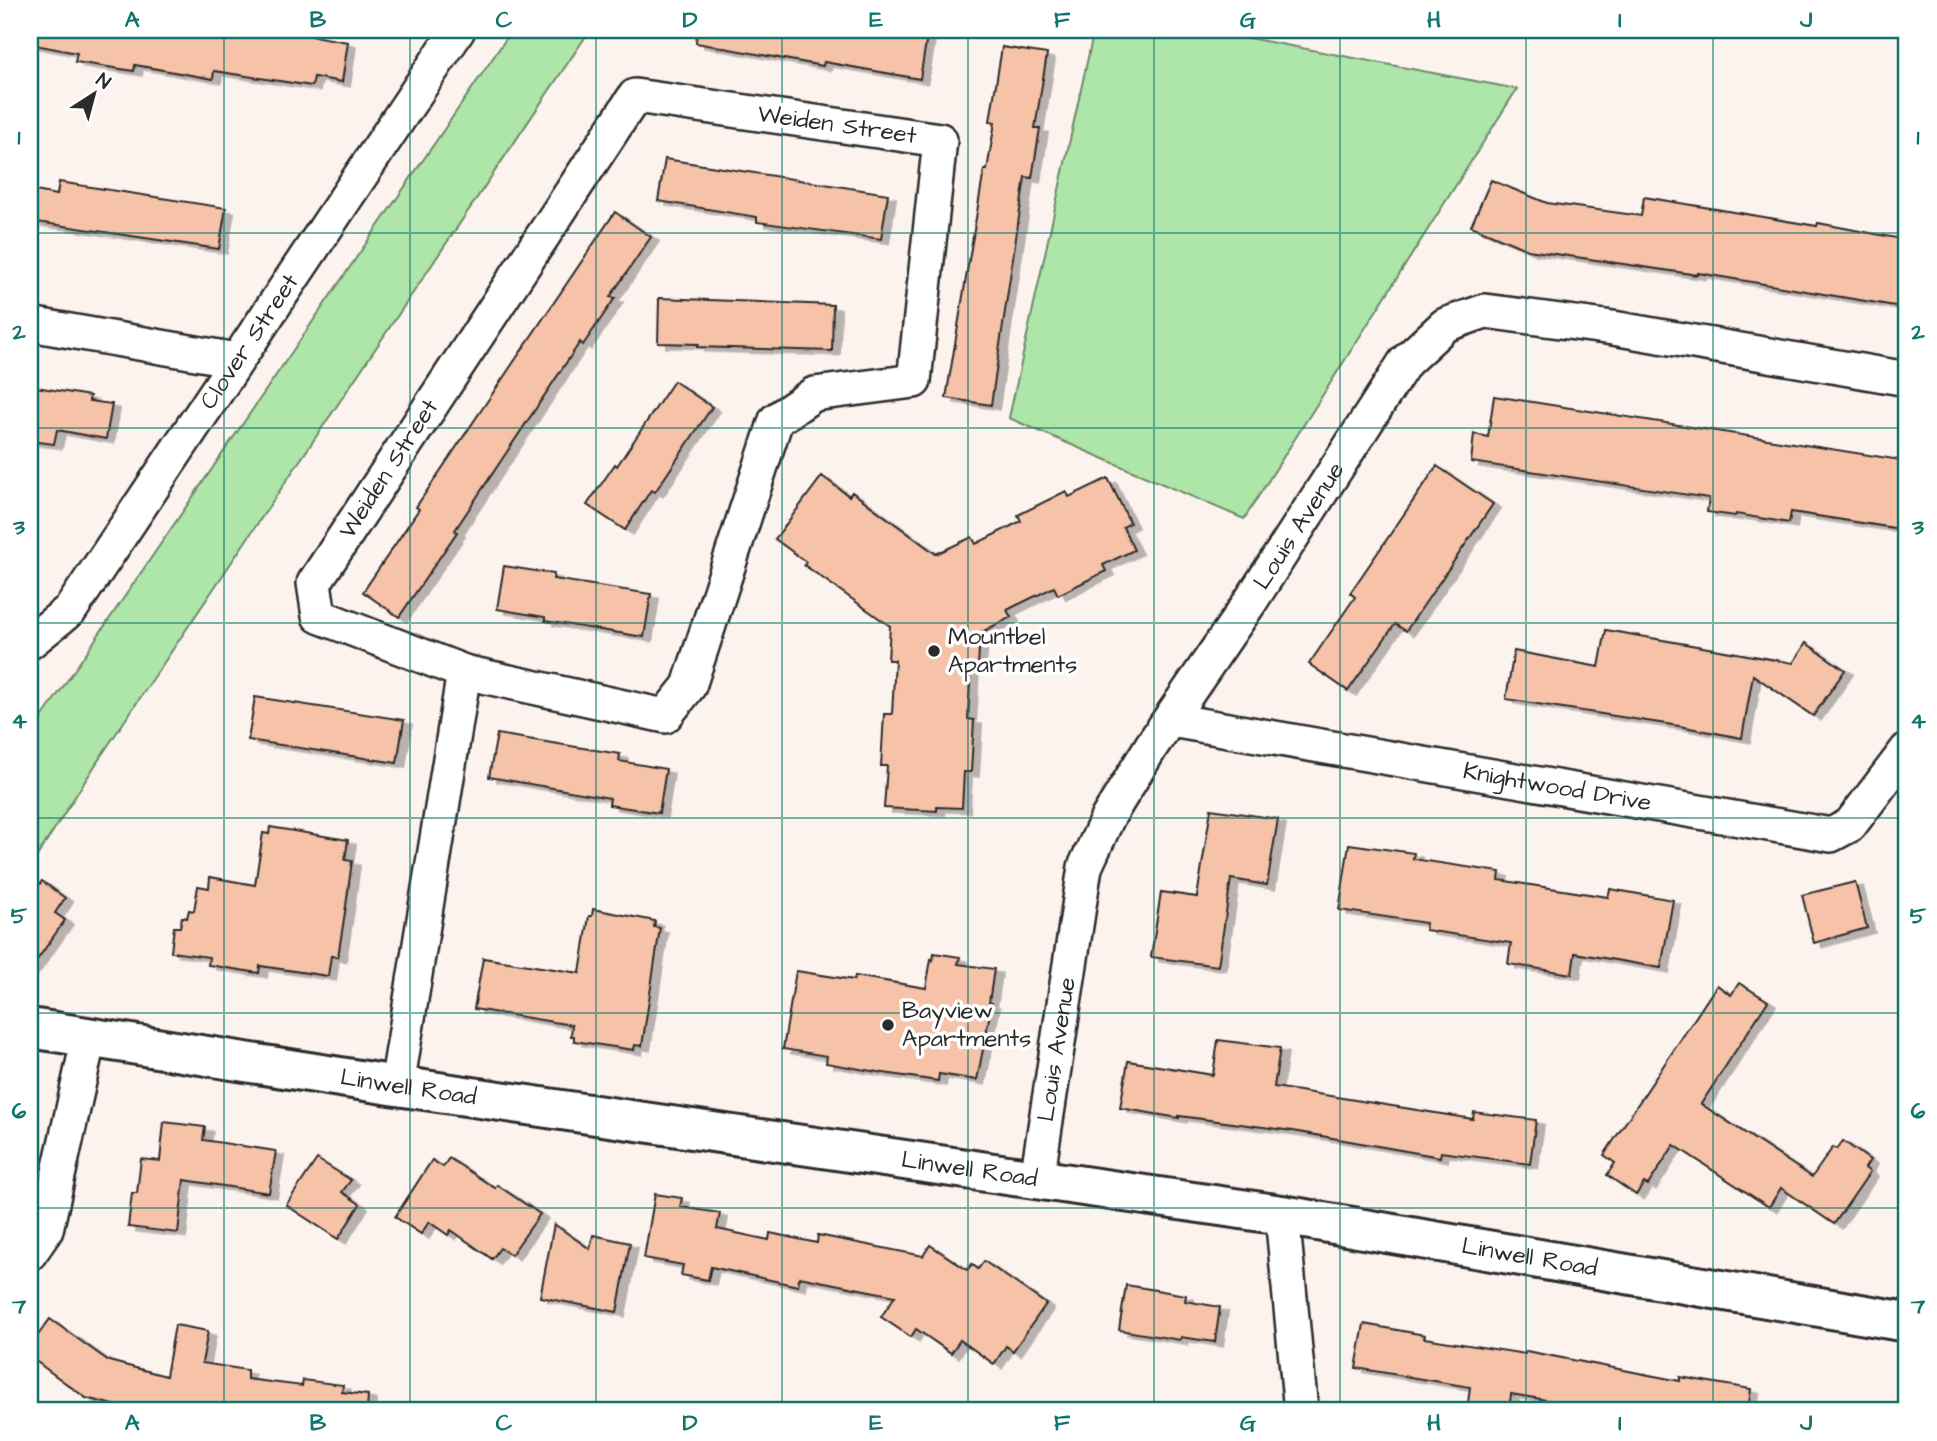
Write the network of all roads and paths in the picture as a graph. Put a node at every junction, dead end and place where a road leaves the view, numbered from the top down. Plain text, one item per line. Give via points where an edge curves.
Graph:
1 (458, 30) edge
2 (30, 324) edge
3 (236, 360) junction
4 (1907, 379) edge
5 (30, 642) edge
6 (464, 672) junction
7 (1171, 720) junction
8 (1907, 750) edge
9 (30, 1028) edge
10 (89, 1037) junction
11 (397, 1086) junction
12 (1037, 1179) junction
13 (1282, 1215) junction
14 (30, 1253) edge
15 (1907, 1322) edge
16 (1301, 1411) edge

1 - 3 street, Clover Street
2 - 3 street
3 - 5 street, Clover Street via 71,609
4 - 7 street, Louis Avenue via 1613,328 1485,311 1445,325 1405,362
6 - 6 street, Weiden Street via 666,716 689,686 776,420 814,394 914,381 940,140 635,96 314,583 319,616
6 - 11 street
7 - 8 street, Knightwood Drive via 1830,835 1850,825
7 - 12 street, Louis Avenue via 1108,817 1085,867
9 - 10 main road, Linwell Road
10 - 11 main road, Linwell Road
10 - 14 street via 46,1230
11 - 12 main road, Linwell Road
12 - 13 main road, Linwell Road
13 - 15 main road, Linwell Road
13 - 16 street

